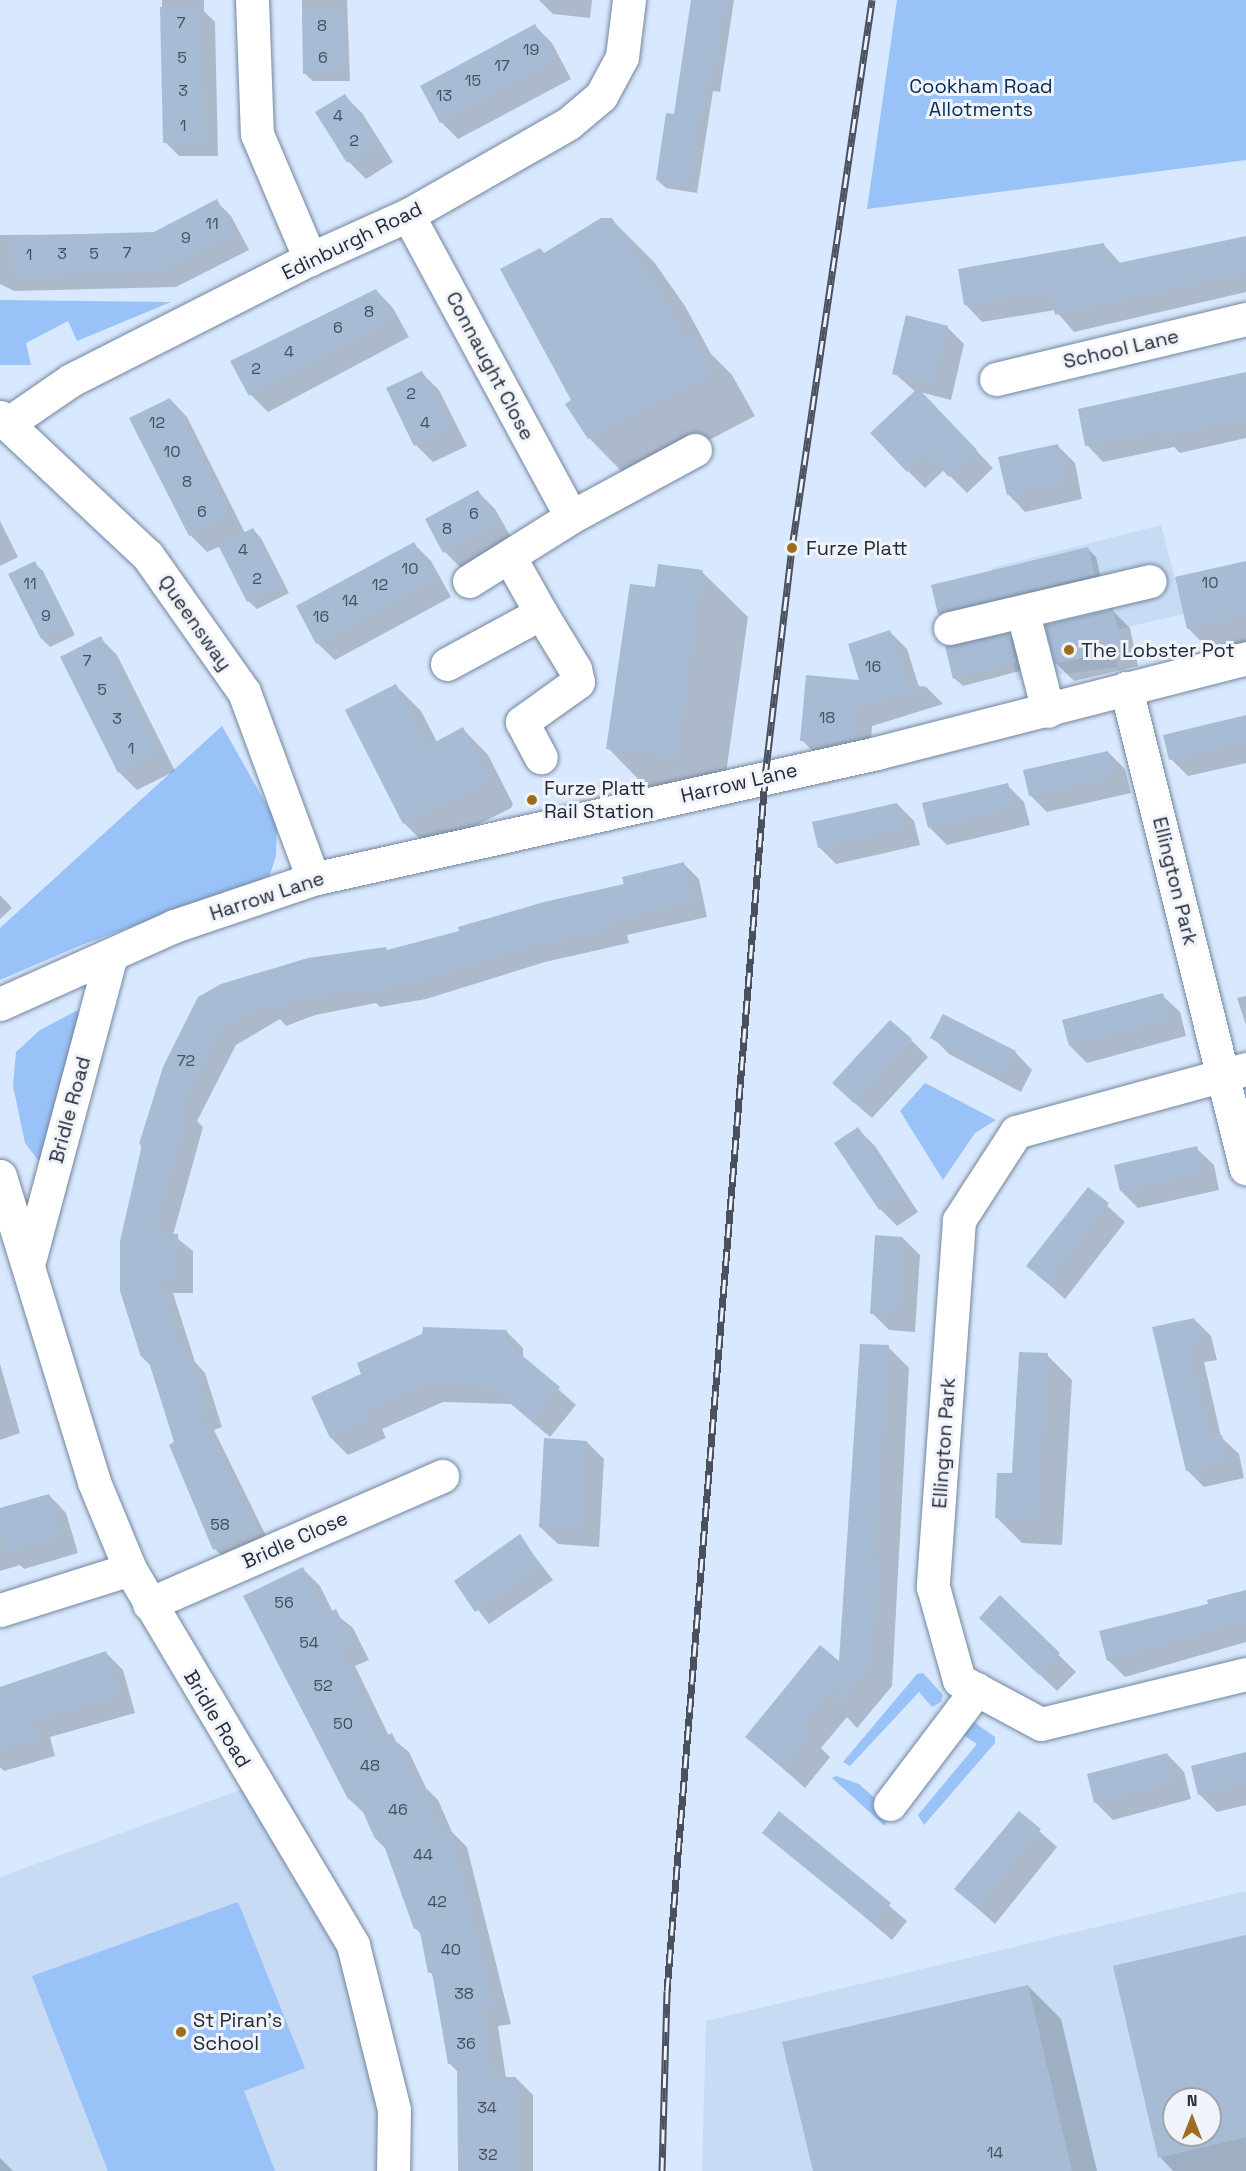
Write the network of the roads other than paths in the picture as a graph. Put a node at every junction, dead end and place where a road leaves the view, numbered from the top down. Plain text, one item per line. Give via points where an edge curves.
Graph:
1 (252, 0) edge
2 (629, 0) edge
3 (408, 215) junction
4 (310, 259) junction
5 (1246, 319) edge
6 (996, 379) dead end
7 (4, 421) edge
8 (695, 450) dead end
9 (571, 517) junction
10 (509, 556) junction
11 (469, 581) dead end
12 (1150, 581) dead end
13 (541, 613) junction
14 (1023, 613) junction
15 (950, 628) dead end
16 (1246, 658) edge
17 (447, 664) dead end
18 (1126, 688) junction
19 (1048, 711) junction
20 (541, 757) dead end
21 (313, 879) junction
22 (111, 955) junction
23 (0, 1004) edge
24 (1235, 1072) edge
25 (1246, 1168) edge
26 (0, 1176) edge
27 (28, 1264) junction
28 (442, 1476) dead end
29 (130, 1569) junction
30 (149, 1604) junction
31 (0, 1610) edge
32 (1246, 1674) edge
33 (977, 1689) junction
34 (890, 1804) dead end
35 (393, 2171) edge

1 - 4 street via 257,134
2 - 3 street, Edinburgh Road via 622,57 601,96 569,123
3 - 4 street, Edinburgh Road
3 - 9 street, Connaught Close
4 - 7 street, Edinburgh Road via 71,380
5 - 6 street, School Lane
7 - 21 street, Queensway via 148,556 244,692
8 - 9 street
9 - 10 street
10 - 11 street
10 - 13 street
12 - 14 street
13 - 17 street
13 - 20 street via 576,669 578,682 522,722
14 - 15 street
14 - 19 street
16 - 18 street, Harrow Lane
18 - 19 street, Harrow Lane
18 - 24 street, Ellington Park
19 - 21 street, Harrow Lane
21 - 22 street, Harrow Lane via 174,926
22 - 23 street, Harrow Lane
22 - 27 street, Bridle Road
24 - 25 street, Ellington Park
24 - 33 street, Ellington Park via 1016,1132 959,1220 933,1587 959,1680
26 - 27 street, Bridle Road
27 - 29 street, Bridle Road via 94,1482
28 - 30 street, Bridle Close
29 - 30 street, Bridle Road
29 - 31 street
30 - 35 street, Bridle Road via 353,1946 394,2110
32 - 33 street, Ellington Park via 1041,1724
33 - 34 street

